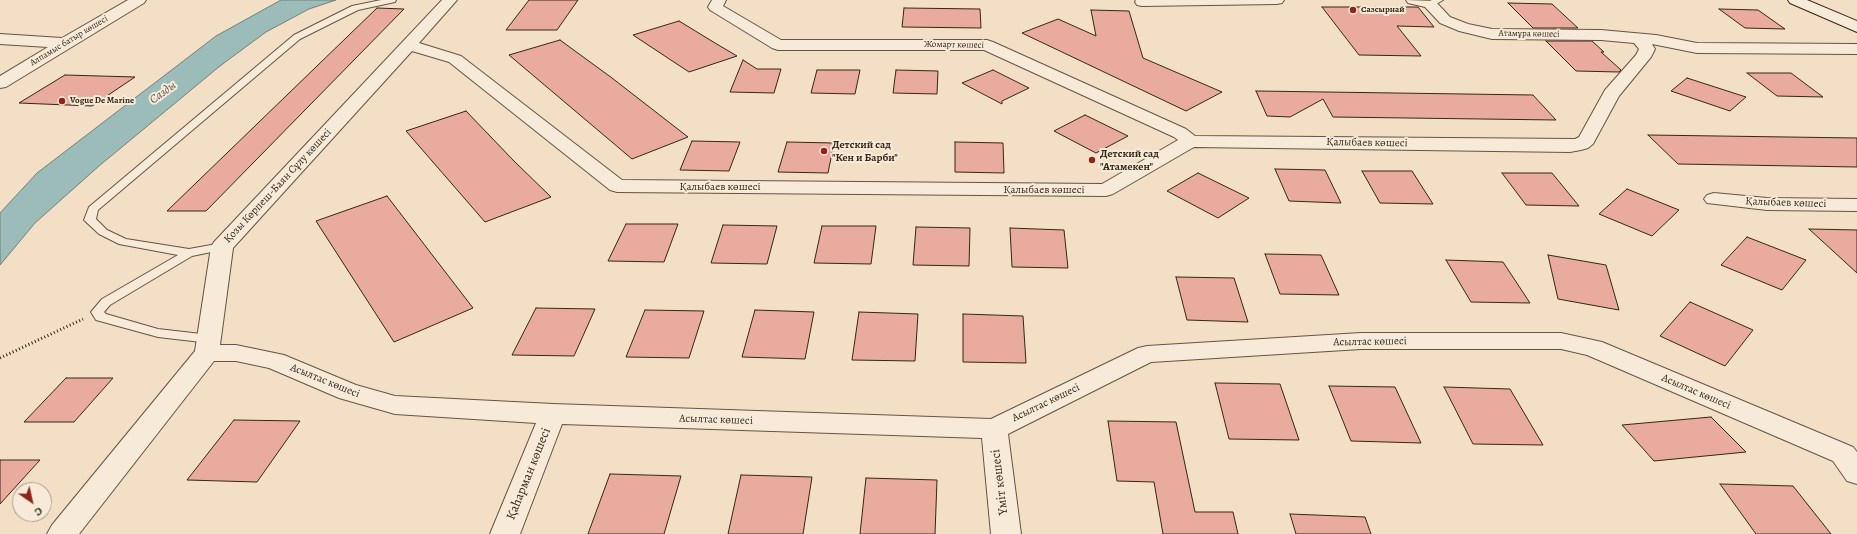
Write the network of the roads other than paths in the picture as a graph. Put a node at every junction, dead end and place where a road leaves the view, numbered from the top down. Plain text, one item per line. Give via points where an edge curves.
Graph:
1 (140, 0) edge
2 (392, 0) edge
3 (450, 0) edge
4 (719, 0) edge
5 (1277, 0) edge
6 (1413, 0) edge
7 (1796, 0) edge
8 (1142, 2) dead end
9 (1435, 2) edge
10 (1857, 27) edge
11 (1857, 37) edge
12 (1638, 38) junction
13 (0, 40) edge
14 (1656, 40) junction
15 (65, 43) junction
16 (408, 45) junction
17 (1857, 49) edge
18 (0, 84) edge
19 (1190, 141) junction
20 (1714, 199) dead end
21 (1857, 205) edge
22 (222, 247) junction
23 (189, 253) junction
24 (208, 346) junction
25 (553, 414) junction
26 (994, 429) junction
27 (1852, 461) edge
28 (62, 534) edge
29 (505, 534) edge
30 (1006, 534) edge

1 - 15 street, Алпамыс батыр көшесі
2 - 23 lane via 354,8 297,37 93,209 90,220 103,232 123,242
3 - 16 street, Қозы Көрпеш-Баян Сұлу көшесі
4 - 19 street, Жомарт көшесі via 716,7 778,45 987,45 1180,133
5 - 8 street
6 - 9 street, Атамұра көшесі
7 - 10 street
9 - 12 street, Атамұра көшесі via 1445,20 1464,28 1492,34
11 - 14 street, Атамұра көшесі via 1688,36
12 - 14 street, Атамұра көшесі
12 - 19 street, Қалыбаев көшесі via 1647,49 1643,57 1611,94 1586,140 1581,144 1570,146
13 - 15 street
14 - 17 street, Атамұра көшесі via 1697,48
15 - 18 street, Алпамыс батыр көшесі
16 - 19 street, Қалыбаев көшесі via 455,59 617,186 1106,190
16 - 22 street, Қозы Көрпеш-Баян Сұлу көшесі
20 - 21 street, Қалыбаев көшесі via 1767,204
22 - 23 lane
22 - 24 street, Қозы Көрпеш-Баян Сұлу көшесі
23 - 24 lane via 106,302 97,312 101,317
24 - 25 street, Асылтас көшесі via 275,361 348,392 395,405
24 - 28 street
25 - 26 street, Асылтас көшесі
25 - 29 street, Қаһарман көшесі
26 - 27 street, Асылтас көшесі via 1147,354 1361,341 1561,341 1593,348
26 - 30 street, Үміт көшесі

